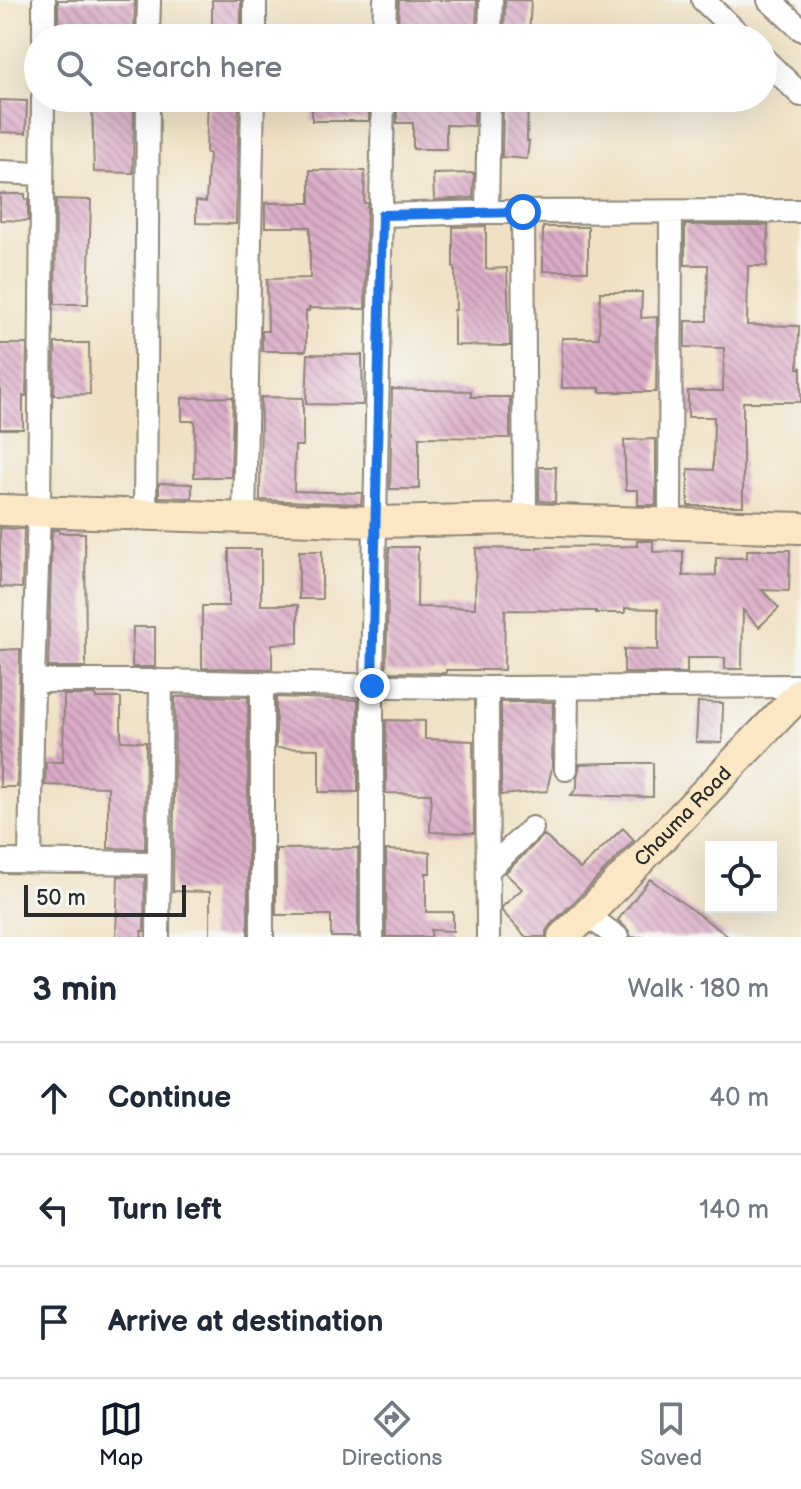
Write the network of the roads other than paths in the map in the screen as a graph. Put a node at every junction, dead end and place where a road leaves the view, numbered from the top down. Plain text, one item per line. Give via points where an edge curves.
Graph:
1 (44, 0) edge
2 (149, 0) edge
3 (255, 0) edge
4 (385, 0) edge
5 (491, 0) edge
6 (703, 0) edge
7 (769, 0) edge
8 (44, 24) edge
9 (148, 24) edge
10 (255, 24) edge
11 (384, 24) edge
12 (490, 24) edge
13 (728, 24) edge
14 (801, 29) edge
15 (777, 72) edge
16 (801, 95) edge
17 (43, 112) edge
18 (148, 112) edge
19 (253, 112) edge
20 (383, 112) edge
21 (489, 112) edge
22 (0, 172) edge
23 (41, 174) junction
24 (801, 211) edge
25 (487, 212) junction
26 (523, 212) junction
27 (671, 212) junction
28 (382, 215) junction
29 (0, 510) edge
30 (39, 511) junction
31 (145, 515) junction
32 (244, 518) junction
33 (525, 519) junction
34 (376, 522) junction
35 (670, 524) junction
36 (801, 528) edge
37 (33, 681) junction
38 (161, 681) junction
39 (262, 684) junction
40 (372, 686) junction
41 (801, 686) edge
42 (487, 688) junction
43 (567, 688) junction
44 (801, 693) edge
45 (566, 769) dead end
46 (532, 828) dead end
47 (30, 860) junction
48 (0, 861) edge
49 (159, 863) junction
50 (488, 870) junction
51 (587, 915) junction
52 (158, 937) edge
53 (262, 937) edge
54 (372, 937) edge
55 (488, 937) edge
56 (563, 937) edge
57 (617, 937) edge

1 - 8 street
2 - 9 street
3 - 10 street
4 - 11 street
5 - 12 street
6 - 13 street
7 - 14 street
15 - 16 street
17 - 23 street
18 - 31 street
19 - 32 street
20 - 28 street
21 - 25 street
22 - 23 street
23 - 30 street
24 - 27 street
25 - 26 street
25 - 28 street
26 - 27 street
26 - 33 street
27 - 35 street
28 - 34 street
29 - 30 street
30 - 31 street
30 - 37 street
31 - 32 street
32 - 34 street
33 - 34 street
33 - 35 street
34 - 40 street
35 - 36 street
37 - 38 street
37 - 47 street
38 - 39 street
38 - 49 street
39 - 40 street
39 - 53 street
40 - 42 street
40 - 54 street
41 - 43 street
42 - 43 street
42 - 50 street
43 - 45 street
44 - 51 street, Chauma Road
46 - 50 street
47 - 48 street
47 - 49 street
49 - 52 street
50 - 55 street
51 - 56 street, Chauma Road
51 - 57 street

